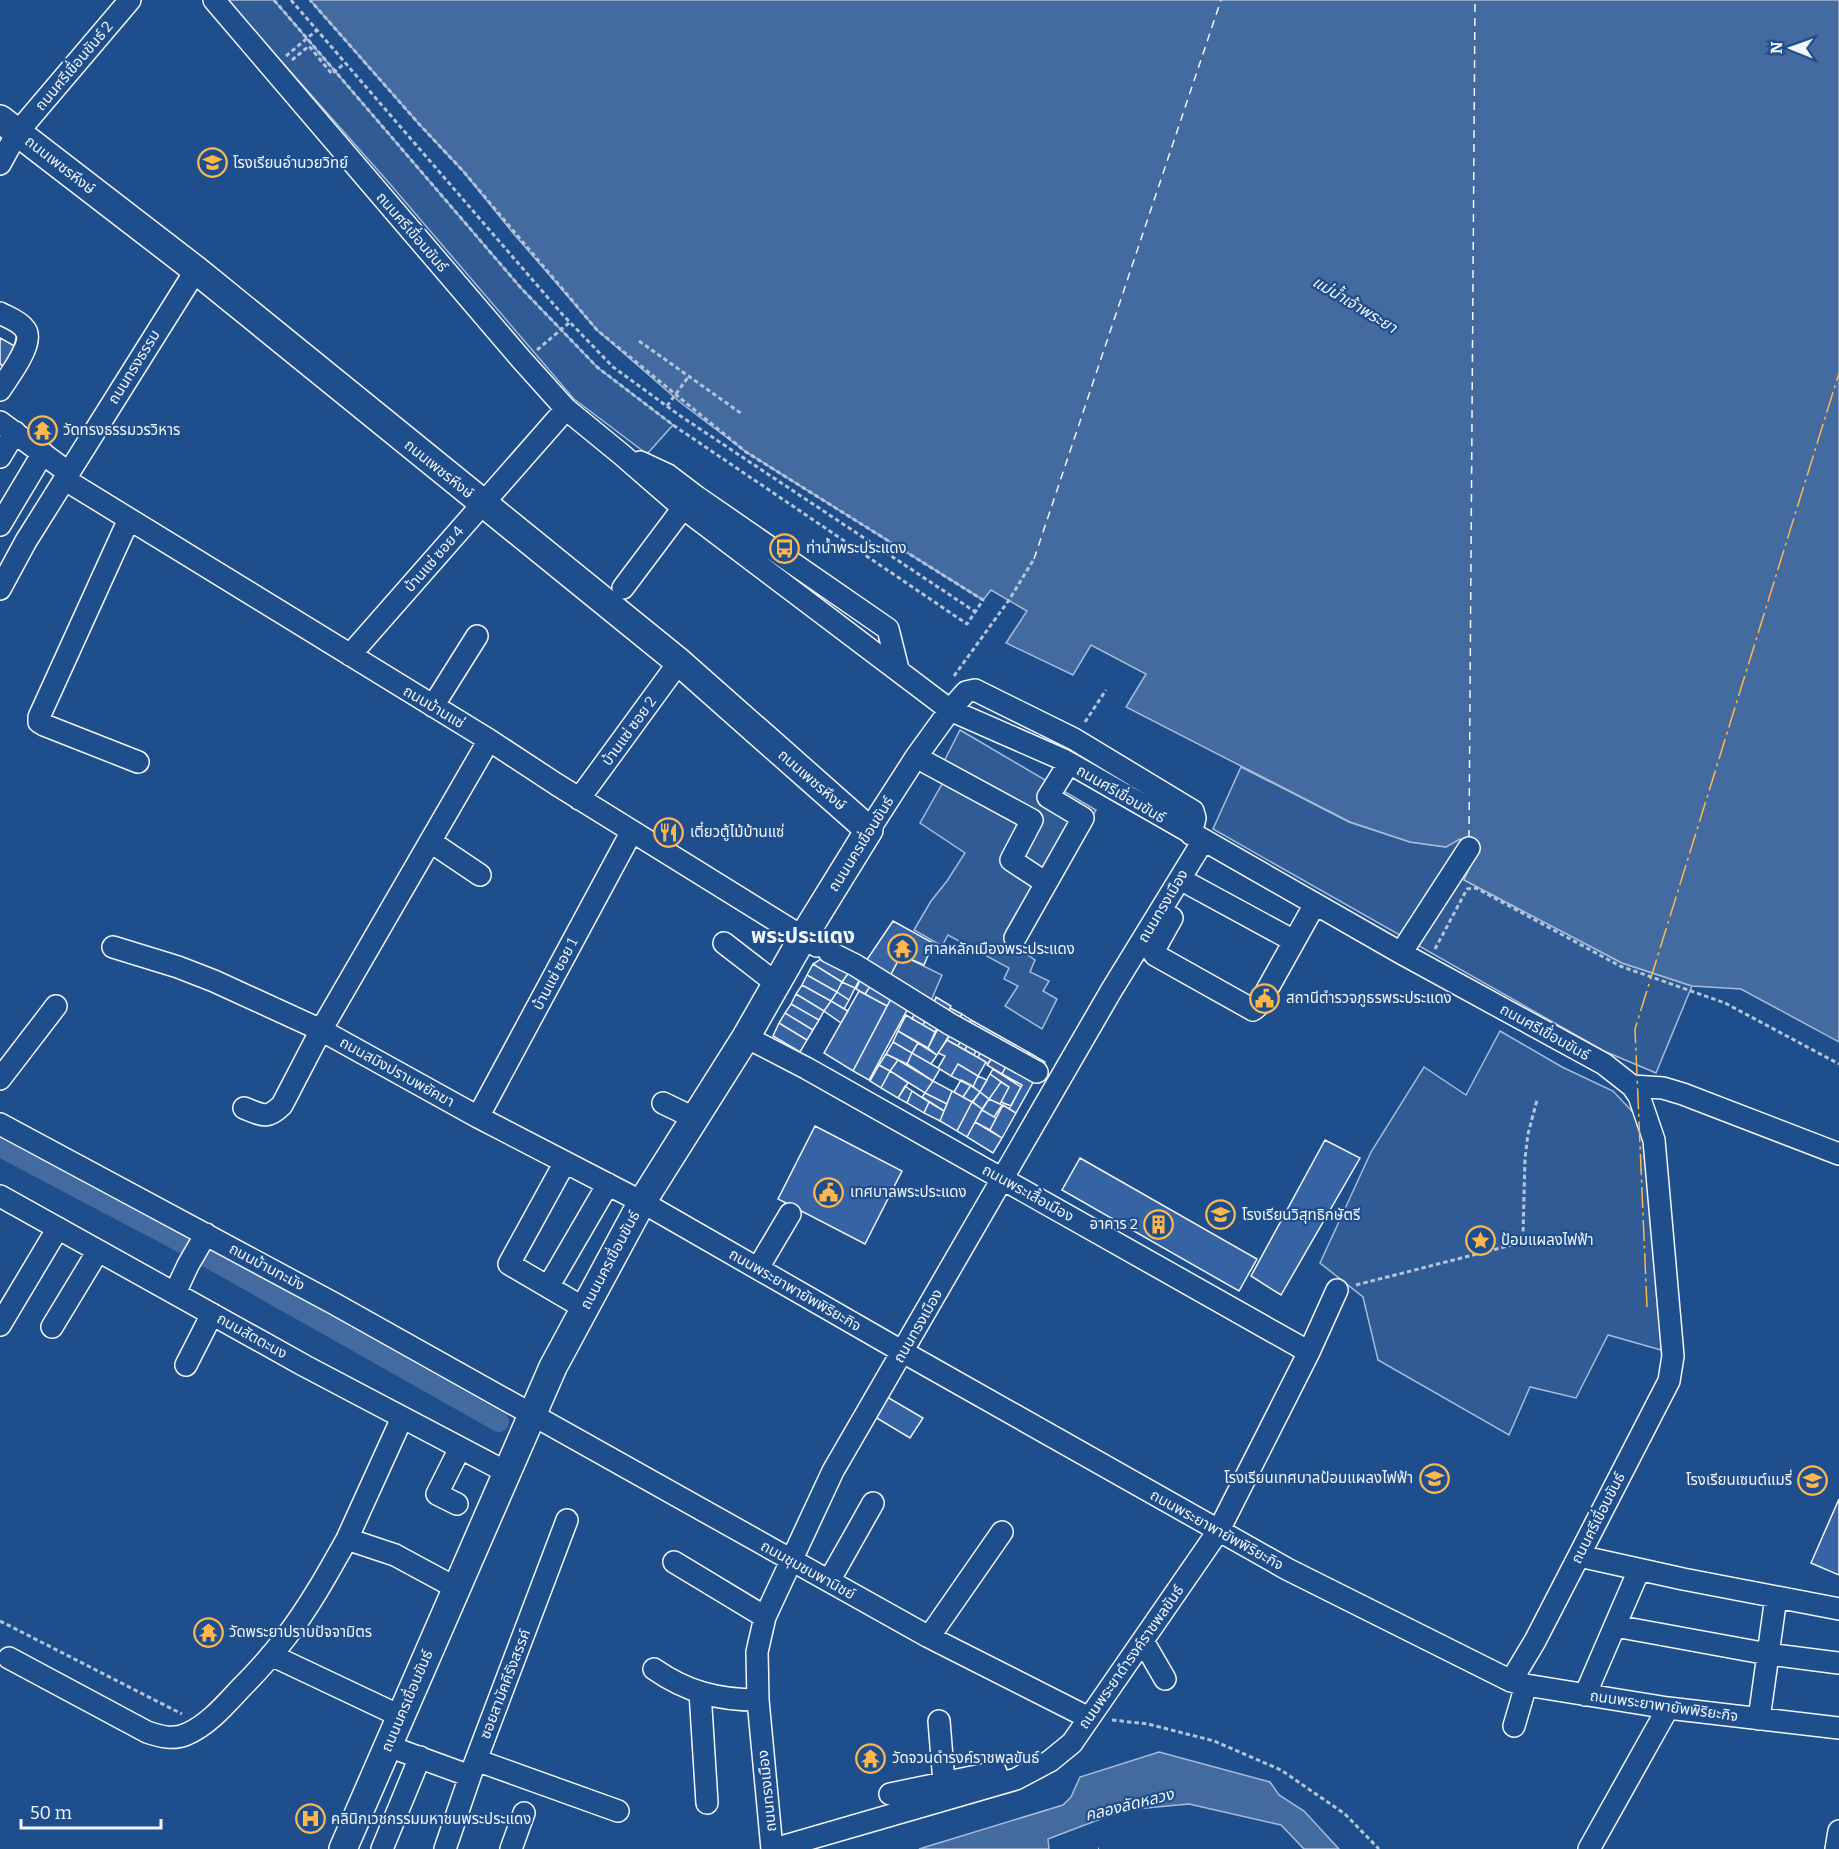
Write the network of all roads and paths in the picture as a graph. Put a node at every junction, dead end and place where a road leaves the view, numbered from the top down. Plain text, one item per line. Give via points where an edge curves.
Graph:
1 (130, 0) edge
2 (214, 0) edge
3 (274, 0) edge
4 (291, 0) edge
5 (310, 0) edge
6 (317, 30) junction
7 (307, 38) junction
8 (286, 56) dead end
9 (290, 61) dead end
10 (345, 63) junction
11 (335, 71) junction
12 (9, 126) edge
13 (0, 164) edge
14 (195, 270) junction
15 (0, 313) edge
16 (570, 322) junction
17 (561, 330) junction
18 (639, 342) dead end
19 (523, 362) junction
20 (689, 376) junction
21 (0, 390) edge
22 (667, 406) junction
23 (566, 409) junction
24 (742, 414) dead end
25 (8, 427) edge
26 (43, 453) junction
27 (621, 454) junction
28 (0, 457) edge
29 (66, 476) junction
30 (483, 504) junction
31 (683, 508) junction
32 (129, 519) junction
33 (0, 525) edge
34 (1034, 559) dead end
35 (789, 560) junction
36 (776, 578) junction
37 (623, 588) dead end
38 (0, 589) edge
39 (974, 611) junction
40 (477, 636) dead end
41 (350, 655) junction
42 (679, 662) junction
43 (897, 669) junction
44 (943, 705) junction
45 (433, 706) junction
46 (489, 740) junction
47 (916, 757) junction
48 (138, 762) dead end
49 (1069, 763) junction
50 (1048, 797) junction
51 (579, 799) junction
52 (1032, 820) junction
53 (869, 830) junction
54 (632, 831) junction
55 (1202, 840) junction
56 (430, 842) junction
57 (1469, 848) dead end
58 (480, 875) dead end
59 (1046, 883) junction
60 (1191, 885) junction
61 (1315, 904) junction
62 (1015, 938) dead end
63 (1294, 941) junction
64 (724, 944) dead end
65 (816, 945) junction
66 (113, 947) dead end
67 (1401, 952) junction
68 (1426, 966) junction
69 (777, 984) junction
70 (56, 1005) dead end
71 (321, 1030) junction
72 (746, 1037) junction
73 (1839, 1064) edge
74 (1037, 1072) dead end
75 (0, 1080) edge
76 (1632, 1086) junction
77 (1537, 1100) dead end
78 (663, 1103) dead end
79 (244, 1108) dead end
80 (478, 1117) junction
81 (694, 1118) junction
82 (0, 1124) edge
83 (1839, 1154) edge
84 (565, 1162) junction
85 (1003, 1179) junction
86 (608, 1184) junction
87 (0, 1196) edge
88 (642, 1202) junction
89 (790, 1214) dead end
90 (58, 1228) junction
91 (203, 1238) junction
92 (98, 1251) junction
93 (758, 1268) junction
94 (548, 1287) junction
95 (1337, 1290) joint
96 (175, 1293) junction
97 (584, 1308) junction
98 (212, 1314) junction
99 (0, 1325) edge
100 (52, 1327) dead end
101 (903, 1352) junction
102 (1309, 1352) junction
103 (186, 1365) dead end
104 (531, 1413) junction
105 (402, 1418) junction
106 (460, 1448) junction
107 (506, 1472) junction
108 (873, 1503) dead end
109 (458, 1504) dead end
110 (567, 1520) dead end
111 (1219, 1530) junction
112 (1002, 1532) dead end
113 (347, 1539) junction
114 (1579, 1556) junction
115 (792, 1561) junction
116 (674, 1562) dead end
117 (1639, 1570) junction
118 (829, 1581) junction
119 (456, 1588) junction
120 (1776, 1597) junction
121 (1839, 1609) edge
122 (765, 1617) junction
123 (0, 1621) edge
124 (1615, 1626) junction
125 (929, 1637) junction
126 (1143, 1641) junction
127 (1768, 1654) junction
128 (271, 1655) junction
129 (9, 1658) dead end
130 (1839, 1663) edge
131 (654, 1669) dead end
132 (1165, 1679) dead end
133 (1519, 1683) junction
134 (700, 1692) junction
135 (1585, 1695) junction
136 (758, 1700) junction
137 (1668, 1708) junction
138 (400, 1716) junction
139 (1089, 1718) junction
140 (1759, 1719) junction
141 (939, 1721) dead end
142 (203, 1724) junction
143 (1514, 1726) dead end
144 (1839, 1728) edge
145 (388, 1746) junction
146 (420, 1757) junction
147 (1050, 1761) junction
148 (473, 1768) junction
149 (944, 1782) junction
150 (890, 1794) dead end
151 (707, 1803) dead end
152 (618, 1811) dead end
153 (524, 1813) dead end
154 (1839, 1831) edge
155 (343, 1849) edge
156 (382, 1849) edge
157 (445, 1849) edge
158 (511, 1849) edge
159 (773, 1849) edge
160 (1379, 1849) edge
161 (1589, 1849) edge
162 (1836, 1849) edge

1 - 12 street, ถนนศรีเขื่อนขันธ์ 2
2 - 19 street, ถนนศรีเขื่อนขันธ์
3 - 7 path
4 - 6 path
5 - 39 path via 463,171 597,330 746,452 983,600
6 - 7 path
6 - 10 path
7 - 8 path
7 - 11 path
9 - 11 path via 309,46 332,74
10 - 11 path
10 - 16 path
11 - 17 path
12 - 13 street, ถนนศรีเขื่อนขันธ์ 2
12 - 14 main road, ถนนเพชรหึงษ์
14 - 29 street, ถนนทรงธรรม
14 - 30 main road, ถนนเพชรหึงษ์
15 - 21 street via 24,327 28,344
16 - 17 path
16 - 22 path via 613,367
17 - 19 path
17 - 39 path via 597,368 808,517 967,624
18 - 20 path
19 - 23 street, ถนนศรีเขื่อนขันธ์
20 - 22 path
20 - 24 path
22 - 39 path
23 - 27 street, ถนนศรีเขื่อนขันธ์
23 - 30 street, บ้านแซ่ ซอย 4
25 - 26 street, ถนนบ้านแซ่
25 - 28 street
26 - 29 street, ถนนบ้านแซ่
26 - 33 street
27 - 31 street, ถนนศรีเขื่อนขันธ์
27 - 35 street, ถนนศรีเขื่อนขันธ์ via 668,474
29 - 32 street, ถนนบ้านแซ่
29 - 38 street, ถนนทรงธรรม
30 - 41 street, บ้านแซ่ ซอย 4
30 - 42 main road, ถนนเพชรหึงษ์
31 - 36 street, ถนนศรีเขื่อนขันธ์
31 - 37 street
32 - 41 street, ถนนบ้านแซ่
32 - 48 street via 39,722
34 - 44 path
35 - 36 street
35 - 43 street, ถนนศรีเขื่อนขันธ์ via 888,629
36 - 43 street, ถนนศรีเขื่อนขันธ์
40 - 45 street
41 - 45 street, ถนนบ้านแซ่
42 - 51 street, บ้านแซ่ ซอย 2
42 - 53 main road, ถนนเพชรหึงษ์
43 - 44 street, ถนนศรีเขื่อนขันธ์
44 - 47 street, ถนนนครเขื่อนขันธ์
44 - 49 street, ถนนศรีเขื่อนขันธ์
44 - 55 street, ถนนนครเขื่อนขันธ์ via 975,690 1074,739 1193,811
45 - 46 street, ถนนบ้านแซ่
46 - 51 street, ถนนบ้านแซ่
46 - 56 street, ถนนสมิงปราบพยัคฆา
47 - 52 street
47 - 53 street, ถนนนครเขื่อนขันธ์
49 - 50 street
49 - 55 street, ถนนศรีเขื่อนขันธ์
50 - 52 street
50 - 59 street via 1083,818
51 - 54 street, ถนนบ้านแซ่
52 - 59 street via 1011,860
53 - 65 main road, ถนนนครเขื่อนขันธ์
54 - 65 street, ถนนบ้านแซ่
54 - 80 street, บ้านแซ่ ซอย 1
55 - 60 street
55 - 61 street, ถนนศรีเขื่อนขันธ์
55 - 85 street, ถนนทรงเมือง
56 - 58 street
56 - 71 street, ถนนสมิงปราบพยัคฆา
57 - 67 street
59 - 62 street
60 - 63 street
60 - 63 street via 1153,952 1250,1009 1258,1006
61 - 63 street
61 - 67 street, ถนนศรีเขื่อนขันธ์
64 - 69 street
65 - 69 main road, ถนนนครเขื่อนขันธ์
65 - 74 street, ถนนบ้านแซ่
66 - 71 street via 214,981
67 - 68 street, ถนนศรีเขื่อนขันธ์
68 - 73 path via 1467,889 1476,888 1612,963 1725,1003
68 - 76 street, ถนนศรีเขื่อนขันธ์ via 1604,1064
69 - 72 main road, ถนนนครเขื่อนขันธ์
70 - 75 street
71 - 79 street via 282,1105 272,1114 263,1115
71 - 80 street, ถนนสมิงปราบพยัคฆา
72 - 81 main road, ถนนนครเขื่อนขันธ์
72 - 85 street, ถนนพระเสื้อเมือง
76 - 83 street via 1683,1094
76 - 114 street, ถนนศรีเขื่อนขันธ์ via 1654,1140 1673,1356 1669,1381
77 - 95 path via 1525,1158 1523,1235 1516,1244
78 - 81 street
80 - 84 street, ถนนสมิงปราบพยัคฆา
81 - 88 main road, ถนนนครเขื่อนขันธ์
82 - 91 street, ถนนบ้านทะมัง
84 - 86 street, ถนนสมิงปราบพยัคฆา
84 - 94 street via 509,1264
85 - 101 street, ถนนทรงเมือง
85 - 102 street, ถนนพระเสื้อเมือง
86 - 88 street, ถนนสมิงปราบพยัคฆา
86 - 94 street
87 - 90 street, ถนนสัตตะนง
88 - 93 street, ถนนพระยาพายัพพิริยะกิจ
88 - 97 main road, ถนนนครเขื่อนขันธ์
89 - 93 street
90 - 92 street, ถนนสัตตะนง
90 - 99 street
91 - 96 street
91 - 104 street, ถนนบ้านทะมัง via 344,1308
92 - 96 street, ถนนสัตตะนง
92 - 100 street
93 - 101 street, ถนนพระยาพายัพพิริยะกิจ
94 - 97 street
95 - 102 street, ถนนพระยาดำรงค์ราชพลขันธ์
96 - 98 street, ถนนสัตตะนง
97 - 104 main road, ถนนนครเขื่อนขันธ์
98 - 103 street
98 - 105 street, ถนนสัตตะนง
101 - 111 street, ถนนพระยาพายัพพิริยะกิจ
101 - 115 street, ถนนทรงเมือง via 833,1471
102 - 111 street, ถนนพระยาดำรงค์ราชพลขันธ์
104 - 107 main road, ถนนนครเขื่อนขันธ์
104 - 115 street, ถนนชุมชนพานิชย์
105 - 106 street, ถนนสัตตะนง
105 - 113 street
106 - 107 street, ถนนสัตตะนง
106 - 109 street via 437,1494
107 - 119 main road, ถนนนครเขื่อนขันธ์
108 - 118 street
110 - 148 street, ซอยสามัคคีรังสรรค์
111 - 126 street, ถนนพระยาดำรงค์ราชพลขันธ์
111 - 133 street, ถนนพระยาพายัพพิริยะกิจ via 1287,1569
112 - 125 street
113 - 119 street via 395,1555
113 - 128 street via 322,1583
114 - 117 street
114 - 133 street, ถนนศรีเขื่อนขันธ์ via 1535,1641
115 - 118 street, ถนนชุมชนพานิชย์
115 - 122 street, ถนนทรงเมือง
116 - 122 street
117 - 120 street
117 - 124 street
118 - 125 street, ถนนชุมชนพานิชย์
119 - 138 main road, ถนนนครเขื่อนขันธ์
120 - 121 street
120 - 127 street
122 - 136 street, ถนนทรงเมือง via 757,1652
123 - 142 path
124 - 127 street
124 - 135 street
125 - 139 street, ถนนชุมชนพานิชย์
126 - 132 street
126 - 139 street, ถนนพระยาดำรงค์ราชพลขันธ์
127 - 130 street
127 - 140 street
128 - 138 street
128 - 142 street
129 - 142 street via 164,1738 187,1734
131 - 134 street
133 - 135 street, ถนนพระยาพายัพพิริยะกิจ
133 - 143 street, ถนนศรีเขื่อนขันธ์
134 - 136 street via 712,1697
134 - 151 street
135 - 137 street, ถนนพระยาพายัพพิริยะกิจ
136 - 159 street, ถนนทรงเมือง
137 - 140 street, ถนนพระยาพายัพพิริยะกิจ
137 - 161 street
138 - 145 main road, ถนนนครเขื่อนขันธ์
139 - 147 street, ถนนพระยาดำรงค์ราชพลขันธ์ via 1072,1743
139 - 160 path via 1148,1724 1214,1741 1281,1770 1345,1814
140 - 144 street, ถนนพระยาพายัพพิริยะกิจ
141 - 149 street
145 - 146 street
145 - 155 main road, ถนนนครเขื่อนขันธ์
146 - 148 street
146 - 156 street
147 - 149 street
147 - 159 street, ถนนพระยาดำรงค์ราชพลขันธ์ via 1016,1779
148 - 152 street
148 - 157 street, ซอยสามัคคีรังสรรค์
149 - 150 street
153 - 158 street
154 - 162 street

